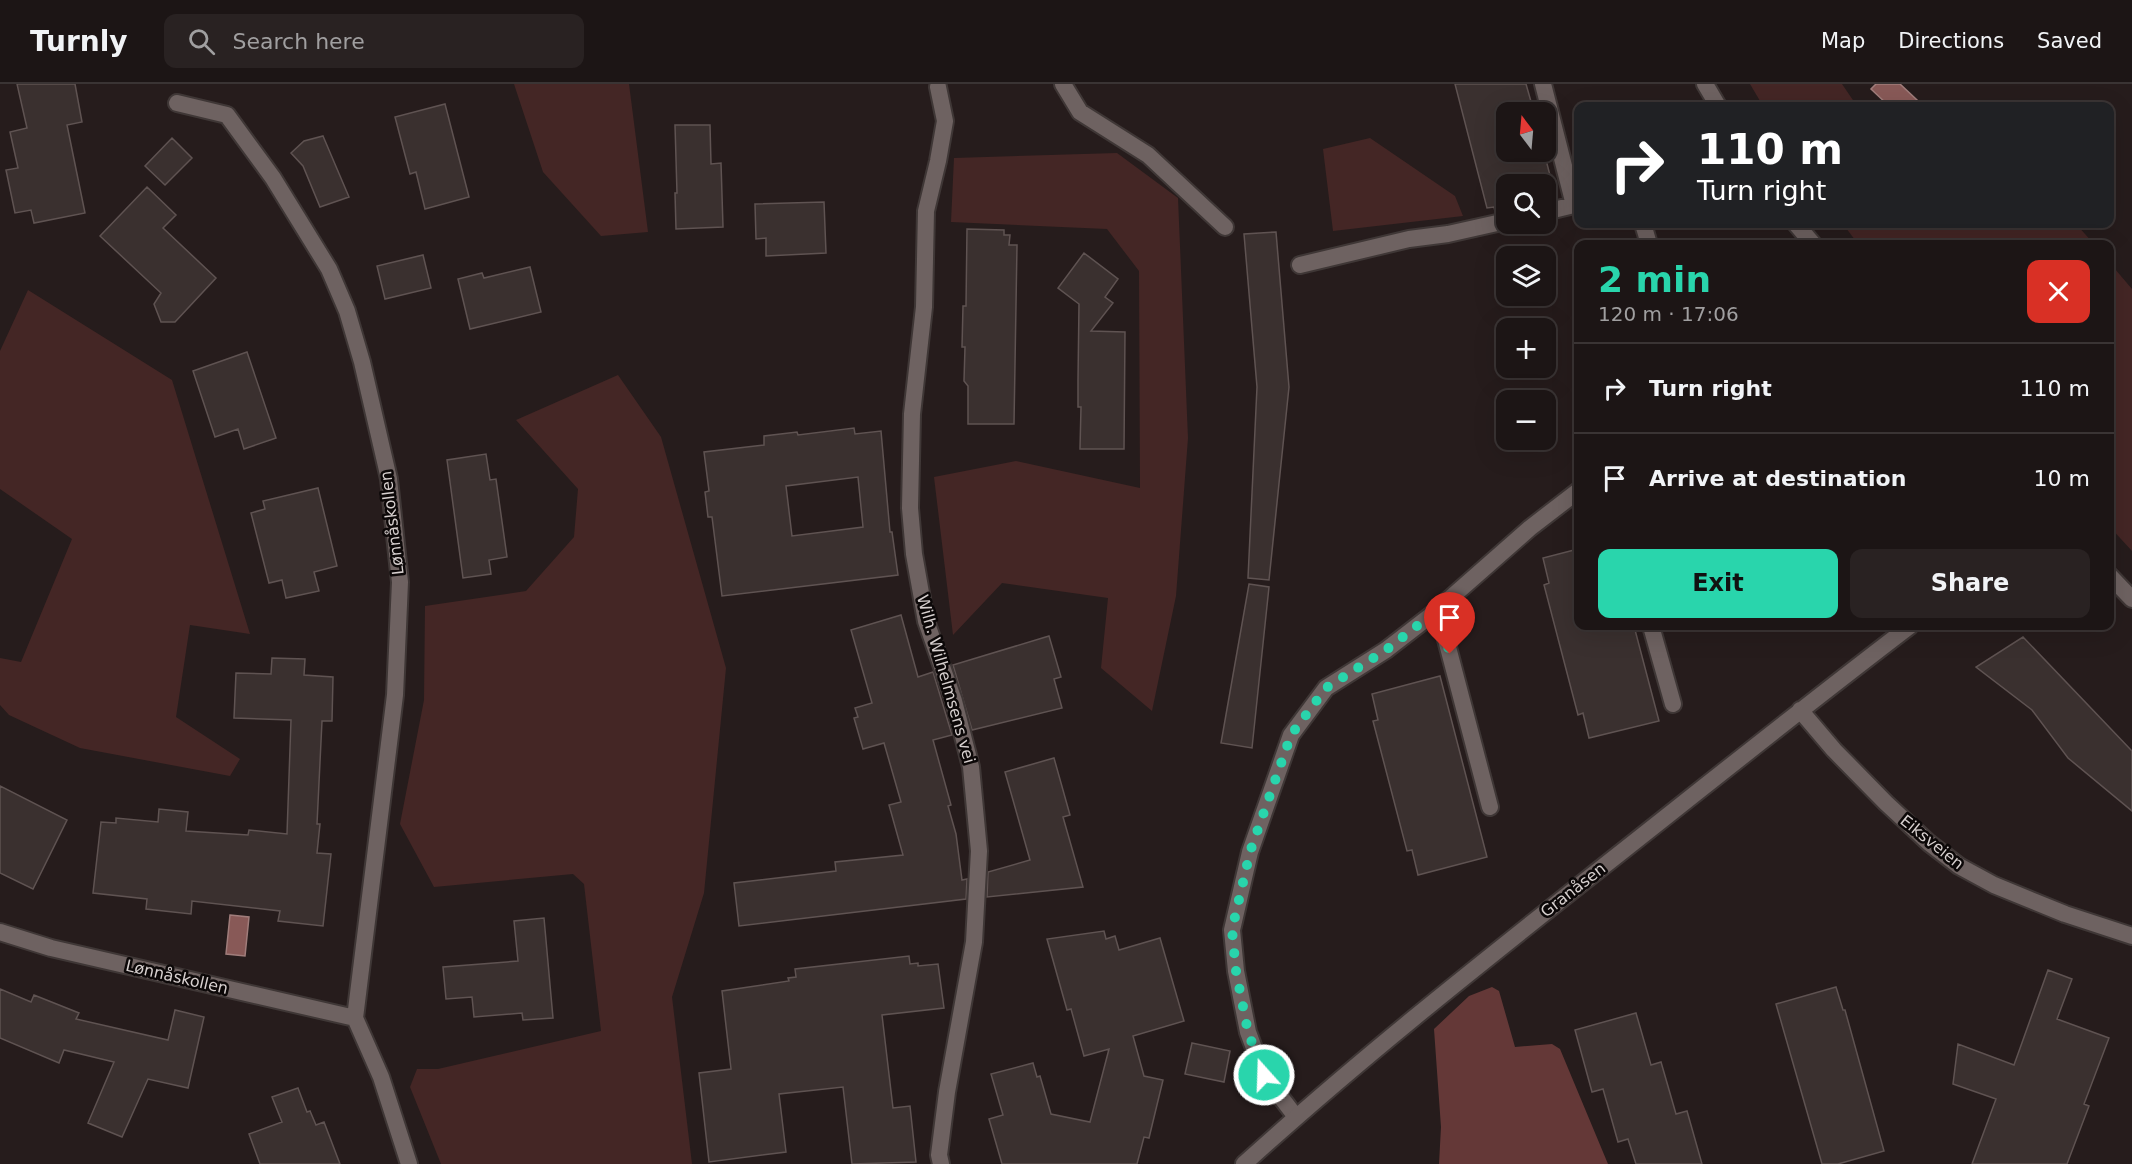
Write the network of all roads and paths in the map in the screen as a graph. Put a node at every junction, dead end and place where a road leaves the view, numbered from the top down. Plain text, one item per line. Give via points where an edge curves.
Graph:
1 (1063, 84) edge
2 (1543, 84) edge
3 (1705, 84) edge
4 (938, 87) dead end
5 (1716, 102) edge
6 (177, 103) dead end
7 (1574, 197) edge
8 (1574, 205) edge
9 (1556, 209) edge
10 (1496, 223) edge
11 (1225, 227) dead end
12 (1799, 228) edge
13 (1810, 240) edge
14 (1300, 265) dead end
15 (1574, 494) edge
16 (2114, 580) edge
17 (2132, 599) edge
18 (1430, 616) junction
19 (1652, 630) edge
20 (1905, 630) edge
21 (1673, 704) dead end
22 (1800, 710) junction
23 (1490, 807) dead end
24 (0, 932) edge
25 (2132, 936) edge
26 (355, 1018) junction
27 (1296, 1117) junction
28 (409, 1164) edge
29 (941, 1164) edge
30 (1244, 1164) edge

1 - 11 street via 1080,112 1148,155
2 - 7 street
3 - 5 street
4 - 29 street, Wilh. Wilhelmsens vei via 945,121 926,212 924,307 912,414 910,508 926,621 954,701 971,767 979,851 974,942 946,1092
6 - 26 street, Lønnåskollen via 227,116 273,178 328,269 347,311 389,479 400,582 395,696
8 - 9 street
10 - 14 street
12 - 13 street
15 - 18 street
16 - 17 street
18 - 23 street via 1444,632
18 - 27 street via 1326,688 1291,735 1250,852 1232,930 1236,971 1248,1032 1264,1075
19 - 21 street
20 - 22 street, Granåsen
22 - 25 street, Eiksveien via 1886,803 1959,866 2065,914
22 - 27 street, Granåsen via 1465,974
24 - 26 street, Lønnåskollen via 51,948
26 - 28 street via 381,1077
27 - 30 street, Granåsen

